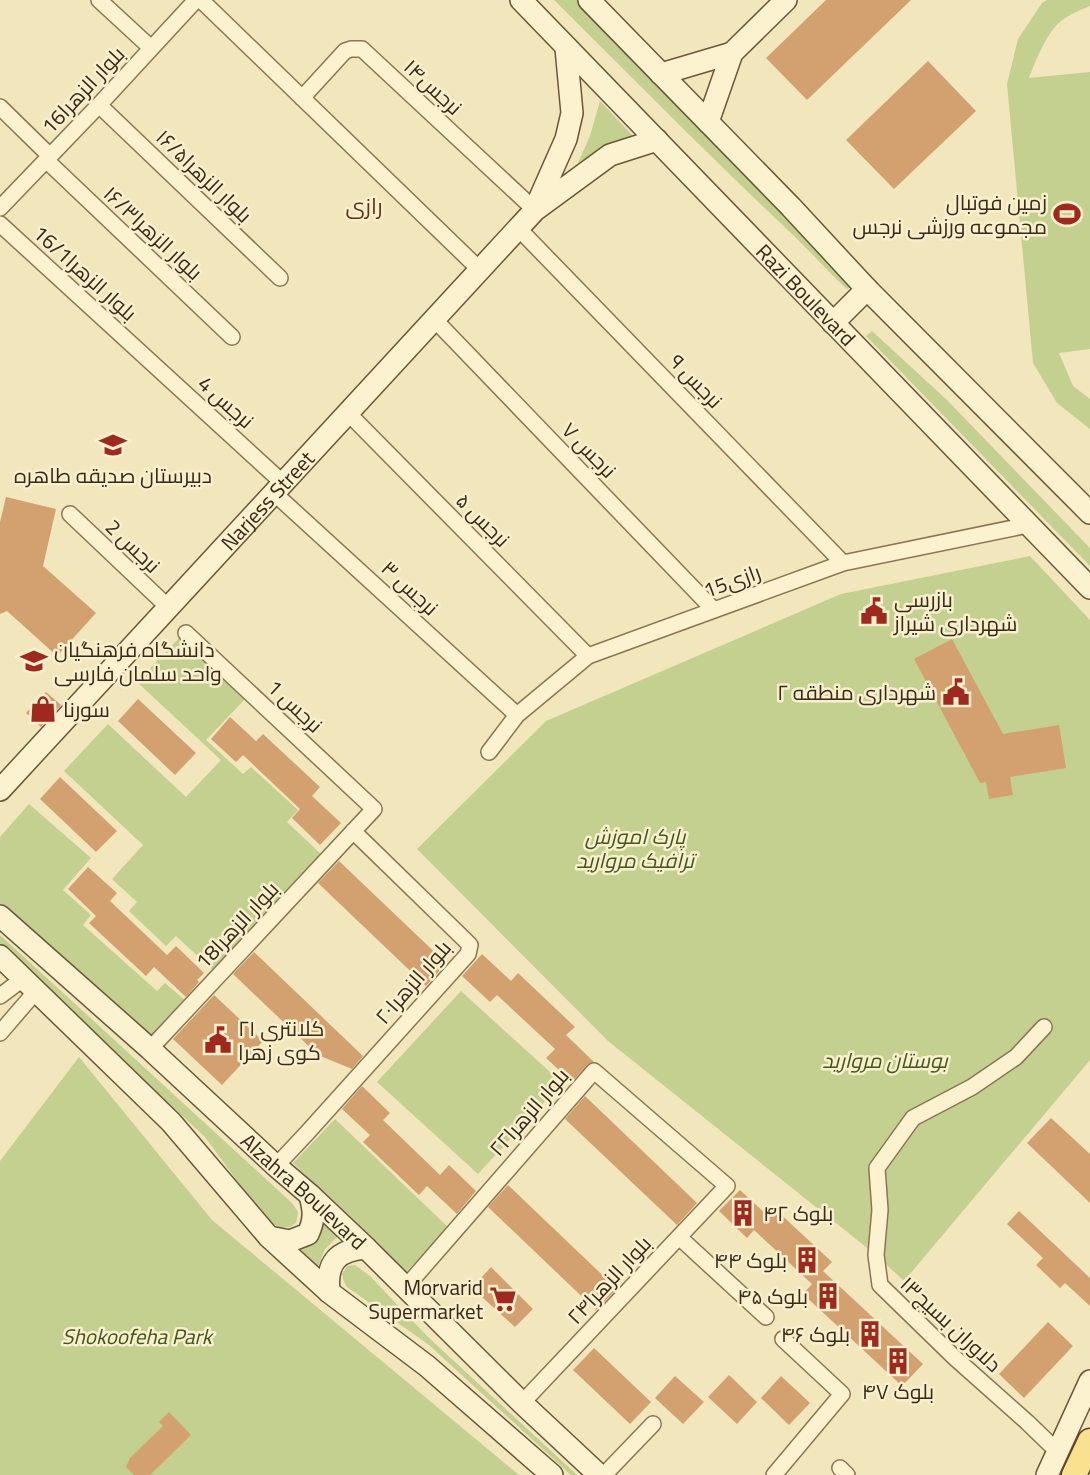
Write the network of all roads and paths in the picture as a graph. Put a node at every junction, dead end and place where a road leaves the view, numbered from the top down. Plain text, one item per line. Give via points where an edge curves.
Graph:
1 (99, 0) edge
2 (199, 0) edge
3 (520, 0) edge
4 (589, 0) edge
5 (786, 0) edge
6 (151, 48) junction
7 (566, 48) junction
8 (732, 53) junction
9 (662, 74) junction
10 (302, 98) junction
11 (99, 105) junction
12 (0, 107) edge
13 (708, 122) junction
14 (657, 141) junction
15 (48, 158) junction
16 (0, 208) edge
17 (535, 210) junction
18 (0, 224) edge
19 (518, 228) junction
20 (480, 270) junction
21 (280, 278) dead end
22 (867, 290) junction
23 (434, 320) junction
24 (833, 323) junction
25 (232, 337) dead end
26 (141, 353) joint
27 (348, 413) junction
28 (279, 488) junction
29 (1090, 513) edge
30 (70, 514) dead end
31 (1028, 525) junction
32 (843, 563) junction
33 (1090, 588) edge
34 (168, 607) junction
35 (713, 609) junction
36 (186, 633) dead end
37 (588, 656) junction
38 (517, 715) junction
39 (489, 752) dead end
40 (0, 790) edge
41 (374, 809) joint
42 (353, 831) junction
43 (0, 916) edge
44 (0, 956) edge
45 (30, 984) junction
46 (0, 996) edge
47 (1044, 1027) dead end
48 (0, 1033) edge
49 (150, 1049) junction
50 (276, 1166) junction
51 (727, 1186) joint
52 (310, 1195) junction
53 (269, 1237) junction
54 (679, 1237) junction
55 (366, 1248) junction
56 (405, 1288) junction
57 (329, 1292) junction
58 (766, 1317) dead end
59 (783, 1339) dead end
60 (1090, 1381) edge
61 (522, 1403) junction
62 (653, 1424) dead end
63 (1090, 1441) edge
64 (1058, 1452) junction
65 (552, 1475) edge
66 (599, 1475) edge
67 (604, 1475) edge
68 (774, 1475) edge
69 (1047, 1475) edge
70 (1074, 1475) edge

1 - 6 street
2 - 6 street, 16بلوار الزهرا
2 - 10 street
3 - 7 main road, Razi Boulevard
4 - 9 main road
5 - 8 main road
6 - 11 street, 16بلوار الزهرا
7 - 14 main road, Razi Boulevard
7 - 17 main road via 572,113 566,139
8 - 9 main road
8 - 13 main road
9 - 13 main road
10 - 17 street, نرجس۱۴ via 345,51 362,50
10 - 20 street
11 - 15 street, 16بلوار الزهرا
11 - 21 street, بلوار الزهرا۱۶/۵
12 - 15 street, بلوار الزهرا۱۶/۳
13 - 22 main road
14 - 17 main road via 610,155
14 - 24 main road, Razi Boulevard
15 - 16 street, 16بلوار الزهرا
15 - 25 street, بلوار الزهرا۱۶/۳
17 - 19 main road, Narjess Street
18 - 26 street, بلوار الزهرا16/1
19 - 20 main road, Narjess Street
19 - 32 street, نرجس ۹
20 - 23 main road, Narjess Street
22 - 24 main road
22 - 29 main road
23 - 27 main road, Narjess Street
23 - 35 street, نرجس ۷
24 - 31 main road, Razi Boulevard
26 - 28 street, 4 نرجس
27 - 28 main road, Narjess Street
27 - 37 street, نرجس ۵
28 - 34 main road, Narjess Street
28 - 38 street, نرجس ۳
30 - 34 street, 2 نرجس
31 - 32 street, 15رازی
31 - 33 main road, Razi Boulevard
32 - 35 street, 15رازی
34 - 40 main road, Narjess Street
35 - 37 street, 15رازی
36 - 41 street, 1 نرجس
37 - 38 street, 15رازی
38 - 39 street, 15رازی
41 - 42 street, 18بلوار الزهرا
42 - 49 street, 18بلوار الزهرا
42 - 50 street, بلوار الزهرا۲۰ via 470,945 468,954
43 - 49 main road, Alzahra Boulevard
44 - 45 main road
45 - 46 street
45 - 48 street
45 - 53 main road via 171,1122
47 - 64 street, دلاوران بسیج۱۳ via 1016,1057 972,1087 913,1118 878,1168 876,1255 880,1286
49 - 50 main road, Alzahra Boulevard
50 - 52 main road, Alzahra Boulevard
51 - 54 street, بلوار الزهرا۲۴
51 - 56 street, بلوار الزهرا۲۲ via 594,1071
52 - 53 main road via 314,1212 308,1234 290,1241
52 - 55 main road, Alzahra Boulevard
53 - 57 main road
54 - 58 street
54 - 61 street, بلوار الزهرا۲۴
55 - 56 main road, Alzahra Boulevard
55 - 57 main road via 346,1251 335,1260 329,1274
56 - 61 main road, Alzahra Boulevard
57 - 65 main road via 427,1366
59 - 68 street via 842,1394
60 - 64 main road
61 - 66 main road, Alzahra Boulevard
62 - 67 street
63 - 70 main road
64 - 69 main road

